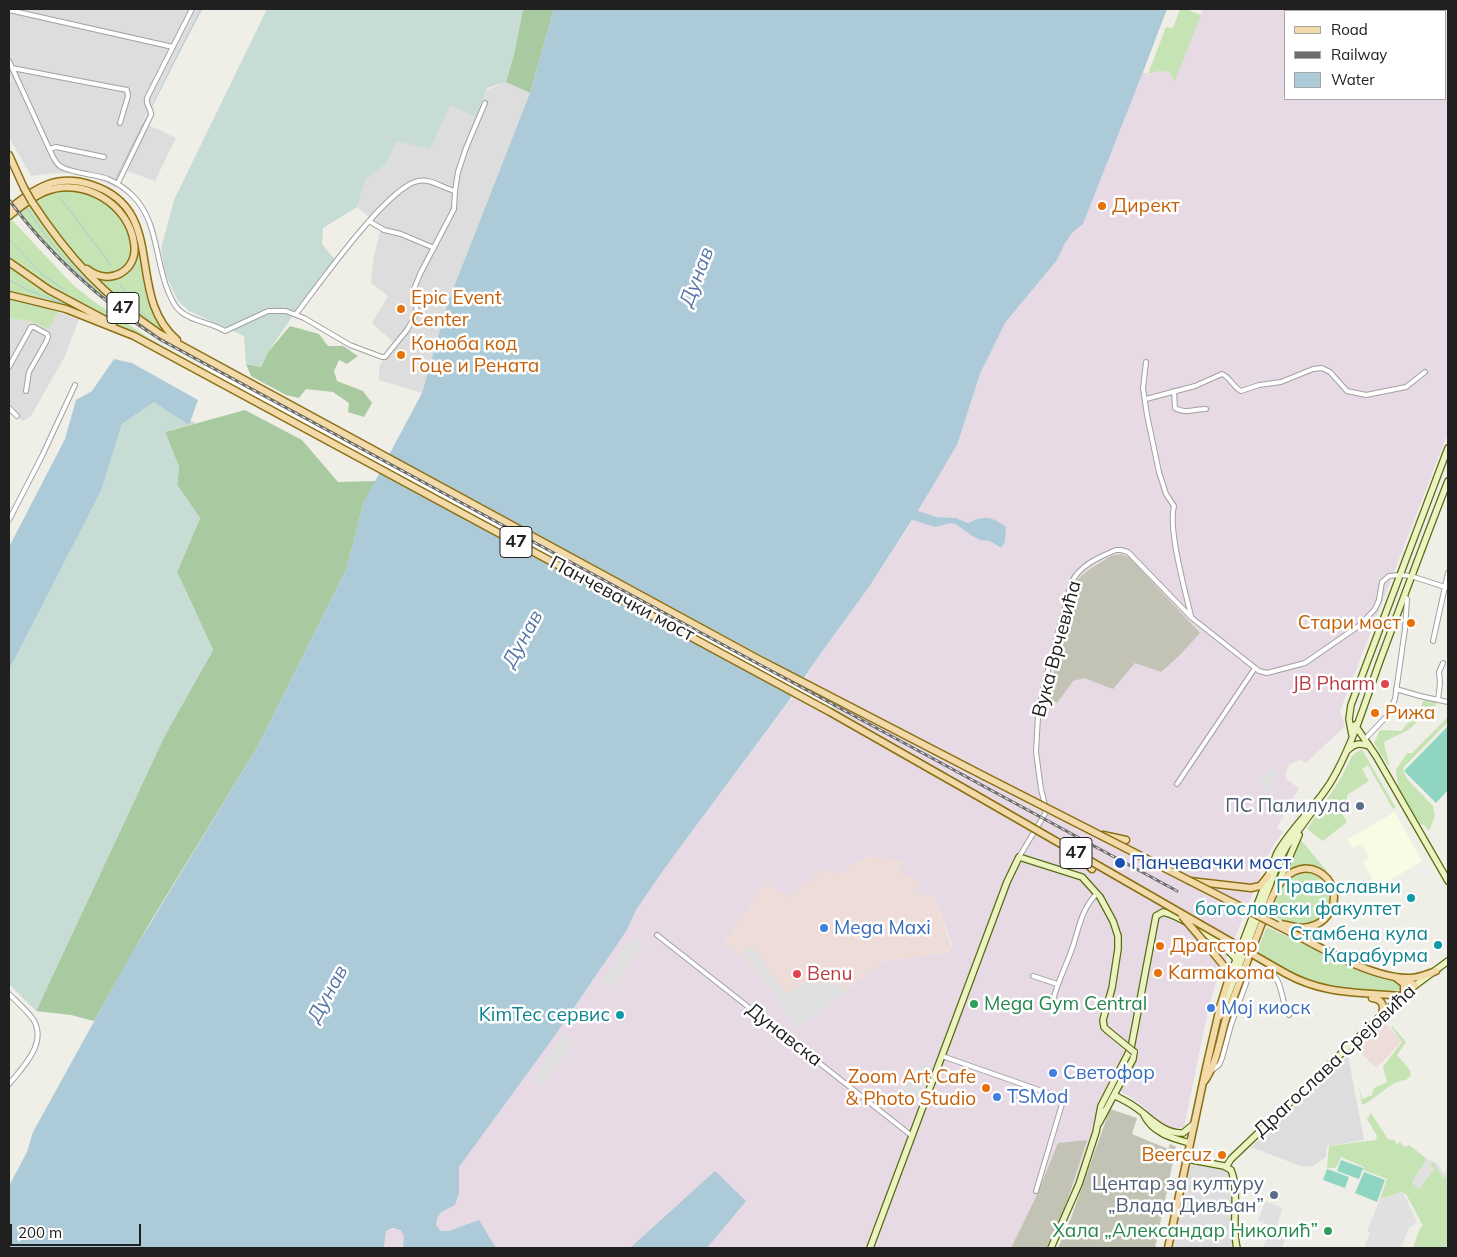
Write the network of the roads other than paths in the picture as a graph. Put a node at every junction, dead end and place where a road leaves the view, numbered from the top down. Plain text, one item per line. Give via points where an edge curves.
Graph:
1 (192, 9) edge
2 (9, 10) edge
3 (173, 47) junction
4 (9, 61) edge
5 (12, 68) junction
6 (485, 103) dead end
7 (120, 123) dead end
8 (50, 149) junction
9 (9, 155) edge
10 (104, 157) dead end
11 (118, 184) junction
12 (454, 190) junction
13 (9, 209) edge
14 (9, 216) edge
15 (369, 221) junction
16 (434, 248) junction
17 (72, 256) junction
18 (9, 262) edge
19 (9, 295) edge
20 (296, 314) junction
21 (131, 335) junction
22 (185, 348) junction
23 (1146, 362) dead end
24 (9, 366) edge
25 (1426, 372) dead end
26 (75, 386) dead end
27 (26, 391) dead end
28 (1174, 391) junction
29 (1146, 399) junction
30 (9, 408) edge
31 (1206, 409) dead end
32 (17, 416) dead end
33 (1448, 448) edge
34 (1448, 481) edge
35 (1446, 492) edge
36 (9, 520) edge
37 (1448, 573) edge
38 (1399, 575) junction
39 (1411, 576) junction
40 (1446, 587) edge
41 (1404, 595) junction
42 (1192, 618) junction
43 (1433, 642) dead end
44 (1443, 663) dead end
45 (1255, 668) junction
46 (1396, 689) junction
47 (1438, 700) junction
48 (1448, 702) edge
49 (1349, 714) junction
50 (1356, 726) junction
51 (1352, 738) junction
52 (1365, 739) junction
53 (1369, 746) junction
54 (1346, 752) junction
55 (1178, 784) dead end
56 (1315, 806) junction
57 (1303, 826) junction
58 (1096, 833) junction
59 (1126, 840) dead end
60 (1076, 853) junction
61 (1019, 857) junction
62 (1092, 869) dead end
63 (1268, 876) junction
64 (1188, 880) junction
65 (1448, 881) edge
66 (1274, 892) junction
67 (1097, 893) junction
68 (1178, 911) junction
69 (1259, 916) junction
70 (657, 935) dead end
71 (1218, 943) junction
72 (1240, 950) junction
73 (1236, 959) junction
74 (1448, 961) edge
75 (1246, 965) junction
76 (1436, 971) junction
77 (1249, 972) junction
78 (1033, 976) dead end
79 (1396, 977) junction
80 (1228, 981) junction
81 (1057, 984) junction
82 (1415, 985) junction
83 (9, 994) edge
84 (1364, 994) junction
85 (1403, 995) junction
86 (1053, 1000) dead end
87 (1382, 1014) junction
88 (1289, 1015) dead end
89 (1218, 1020) junction
90 (942, 1056) junction
91 (1211, 1071) junction
92 (1203, 1083) junction
93 (9, 1084) edge
94 (1114, 1095) junction
95 (1143, 1113) junction
96 (1194, 1123) junction
97 (1097, 1127) junction
98 (912, 1136) junction
99 (1190, 1143) junction
100 (1187, 1158) junction
101 (1226, 1167) junction
102 (1036, 1191) dead end
103 (870, 1248) edge
104 (1051, 1248) edge
105 (1168, 1248) edge
106 (1237, 1248) edge

1 - 3 street
2 - 3 street
3 - 11 street via 147,98 151,115
4 - 5 street
5 - 7 street via 127,90
5 - 8 street
6 - 12 street via 466,148
8 - 10 street via 56,147
8 - 11 street via 62,168
9 - 17 main road, 47, bridge via 32,202
11 - 20 street via 133,196 148,216 165,284 178,310 225,331 272,310
12 - 15 street via 416,181 398,193
12 - 16 street via 454,209
13 - 22 main road via 38,187 61,180 87,183 114,196 130,214 140,234 154,310 169,333
14 - 17 main road via 33,198 57,188 79,189 108,201 125,219 132,234 134,253 129,267 113,277 99,276
15 - 16 street via 384,230
15 - 20 street
16 - 20 street via 414,289 415,316 385,357 350,345
17 - 22 main road, 47 via 118,303
18 - 21 main road, 47 via 49,290
19 - 21 main road via 66,309
21 - 60 main road, Панчевачки мост / 47, bridge via 830,712
22 - 58 main road, Панчевачки мост / 47, bridge via 836,700
23 - 29 street via 1143,388
24 - 27 street via 31,327 47,334 46,342 29,372
25 - 28 street via 1406,386 1366,395 1347,391 1322,368 1243,391 1222,374
26 - 36 street
28 - 29 street
28 - 31 street via 1176,410
29 - 42 street via 1159,472 1174,506 1174,532
30 - 32 street
33 - 38 main road
34 - 35 main road
35 - 39 main road
37 - 40 street
38 - 39 street
38 - 45 street via 1384,580 1379,600 1360,625 1312,659 1267,673
38 - 49 main road
39 - 40 street
39 - 41 main road
40 - 43 street
41 - 46 street via 1407,599 1405,630
41 - 50 main road
42 - 45 street, Вука Врчевића
42 - 61 street, Вука Врчевића via 1126,551 1113,551 1076,574 1039,705 1036,752 1046,809 1044,818
44 - 47 street via 1439,672
45 - 55 street
46 - 47 street
46 - 52 street via 1387,716
47 - 48 street
49 - 50 main road
49 - 51 main road
50 - 51 main road
50 - 52 main road
51 - 54 main road
52 - 53 main road
53 - 54 main road via 1358,743
53 - 65 main road
54 - 56 main road
56 - 57 main road
56 - 63 main road via 1281,845
57 - 66 main road
57 - 89 main road via 1278,862
58 - 59 main road, bridge
58 - 64 main road, 47, bridge
60 - 62 main road, bridge
60 - 68 main road, 47, bridge
61 - 67 main road via 1076,874
61 - 90 main road
63 - 64 main road via 1256,888
63 - 72 main road
64 - 69 main road, 47, bridge
66 - 69 main road, bridge via 1286,876 1308,868 1328,880 1334,895 1330,910 1321,922 1308,928 1289,927
66 - 75 main road
67 - 81 street via 1080,919 1074,944
67 - 94 main road, bridge via 1114,921 1118,942 1104,1027 1134,1052
68 - 80 main road, bridge via 1224,966
68 - 84 main road, 47, bridge via 1284,972 1315,985
69 - 79 main road, 47, bridge via 1357,965
70 - 98 street, Дунавска
71 - 72 main road
71 - 73 main road
71 - 97 main road via 1163,912 1155,918 1131,1048 1101,1106
72 - 73 main road
73 - 80 main road
74 - 76 main road, Драгослава Срејовића
75 - 77 street
75 - 91 main road
76 - 79 main road, 47 via 1418,977
76 - 82 main road, Драгослава Срејовића
77 - 88 street via 1272,974 1281,987
77 - 91 street via 1221,1061
78 - 81 street
79 - 82 main road
79 - 85 main road via 1404,984
80 - 89 main road
81 - 86 street
82 - 85 main road, Драгослава Срејовића
83 - 93 street via 32,1019 38,1031 33,1052
84 - 85 main road, 47
84 - 87 main road via 1381,1001
85 - 87 main road, Драгослава Срејовића
87 - 101 main road, Драгослава Срејовића
89 - 92 main road
90 - 98 main road
90 - 102 street via 1062,1098
91 - 92 main road
92 - 96 main road
94 - 95 main road
94 - 97 main road
95 - 96 main road via 1161,1127 1176,1133 1183,1133
95 - 99 main road via 1160,1133
96 - 99 main road
97 - 104 main road via 1079,1184
98 - 103 main road
99 - 100 main road
100 - 101 main road
100 - 105 main road
101 - 106 main road via 1234,1179

